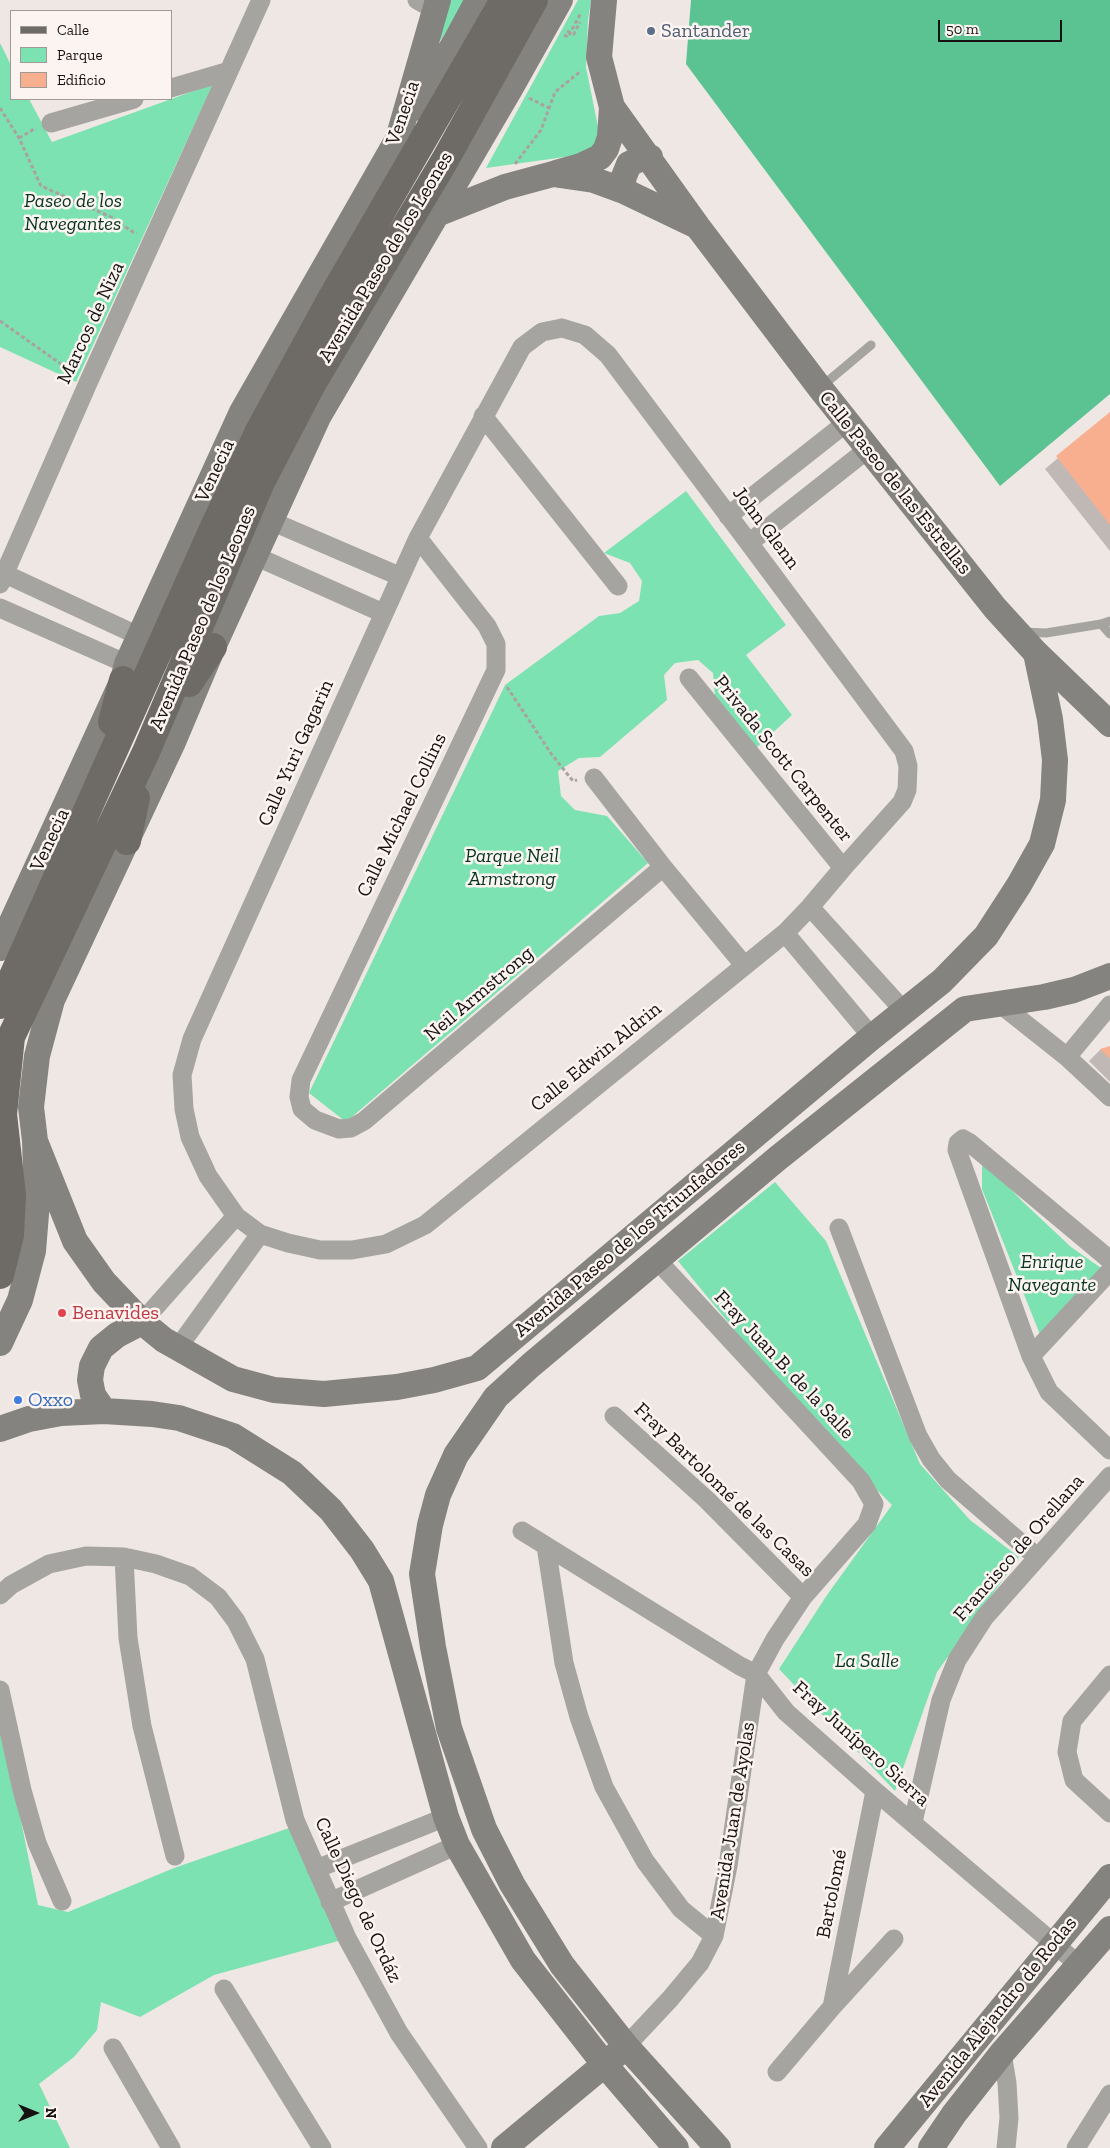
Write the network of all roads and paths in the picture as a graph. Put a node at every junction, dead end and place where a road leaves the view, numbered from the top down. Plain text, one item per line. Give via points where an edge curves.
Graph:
1 (261, 0) edge
2 (478, 0) edge
3 (504, 0) edge
4 (534, 0) edge
5 (560, 0) edge
6 (604, 0) edge
7 (430, 3) edge
8 (586, 68) dead end
9 (229, 71) junction
10 (172, 88) edge
11 (131, 100) edge
12 (612, 107) junction
13 (0, 108) edge
14 (51, 123) dead end
15 (398, 139) junction
16 (650, 157) junction
17 (553, 174) junction
18 (505, 187) junction
19 (624, 191) junction
20 (437, 214) junction
21 (698, 227) junction
22 (132, 232) dead end
23 (0, 321) edge
24 (562, 328) joint
25 (871, 345) dead end
26 (88, 383) junction
27 (820, 388) junction
28 (484, 416) junction
29 (846, 422) junction
30 (868, 449) junction
31 (728, 516) junction
32 (271, 521) junction
33 (418, 538) junction
34 (749, 543) junction
35 (255, 556) junction
36 (399, 576) junction
37 (2, 579) edge
38 (618, 586) dead end
39 (0, 608) edge
40 (383, 612) junction
41 (1106, 622) edge
42 (1018, 632) junction
43 (1110, 634) edge
44 (139, 636) junction
45 (213, 647) junction
46 (1036, 653) junction
47 (496, 670) junction
48 (125, 672) junction
49 (689, 678) dead end
50 (1110, 724) edge
51 (148, 747) junction
52 (908, 777) joint
53 (594, 778) joint
54 (87, 811) junction
55 (127, 840) junction
56 (662, 867) junction
57 (843, 868) junction
58 (810, 907) junction
59 (784, 933) junction
60 (0, 948) edge
61 (744, 965) junction
62 (1110, 976) edge
63 (942, 981) junction
64 (999, 1003) junction
65 (0, 1004) edge
66 (1110, 1005) edge
67 (965, 1009) junction
68 (904, 1011) junction
69 (872, 1038) junction
70 (5, 1047) edge
71 (1067, 1057) junction
72 (1110, 1097) edge
73 (315, 1120) joint
74 (35, 1140) junction
75 (4, 1155) edge
76 (248, 1225) junction
77 (838, 1228) dead end
78 (657, 1260) junction
79 (1110, 1260) edge
80 (1110, 1271) edge
81 (0, 1276) edge
82 (142, 1322) junction
83 (0, 1344) edge
84 (177, 1349) junction
85 (1031, 1356) junction
86 (478, 1368) junction
87 (496, 1397) junction
88 (104, 1411) junction
89 (614, 1416) dead end
90 (0, 1429) edge
91 (1110, 1450) edge
92 (1110, 1476) edge
93 (874, 1504) joint
94 (522, 1531) dead end
95 (546, 1546) junction
96 (1037, 1556) junction
97 (124, 1557) junction
98 (422, 1574) junction
99 (381, 1581) junction
100 (0, 1596) edge
101 (803, 1596) junction
102 (756, 1674) junction
103 (1110, 1674) edge
104 (0, 1690) edge
105 (875, 1791) junction
106 (1110, 1813) edge
107 (446, 1817) junction
108 (913, 1822) junction
109 (457, 1845) junction
110 (175, 1856) dead end
111 (316, 1870) junction
112 (1110, 1877) edge
113 (62, 1901) dead end
114 (330, 1902) junction
115 (1109, 1932) edge
116 (714, 1936) junction
117 (894, 1939) dead end
118 (1054, 1944) junction
119 (1079, 1965) junction
120 (224, 1989) dead end
121 (832, 2007) junction
122 (626, 2046) junction
123 (112, 2048) dead end
124 (1002, 2053) junction
125 (605, 2065) junction
126 (777, 2072) dead end
127 (1110, 2094) edge
128 (171, 2148) edge
129 (322, 2148) edge
130 (478, 2148) edge
131 (504, 2148) edge
132 (676, 2148) edge
133 (718, 2148) edge
134 (887, 2148) edge
135 (931, 2148) edge
136 (1006, 2148) edge
137 (1076, 2148) edge

1 - 9 street, Marcos de Niza
2 - 15 street
3 - 54 main road, Avenida Paseo de los Leones via 331,299 260,431
4 - 51 main road, Avenida Paseo de los Leones via 307,392 261,482
5 - 20 street
6 - 12 street, Calle Paseo de las Estrellas via 600,58
7 - 15 street, Venecia
8 - 18 path via 555,92 541,130 519,156
9 - 10 street
9 - 26 street, Marcos de Niza
11 - 14 street
12 - 16 street, Calle Paseo de las Estrellas
12 - 17 street via 610,138 600,157
13 - 22 path via 19,138 41,186 111,217
15 - 44 street, Venecia via 242,412
16 - 19 street via 629,164 623,179
16 - 21 street, Calle Paseo de las Estrellas
17 - 18 street, Calle Paseo de las Estrellas
17 - 19 street, Calle Paseo de las Estrellas via 594,180
18 - 20 street, Calle Paseo de las Estrellas
19 - 21 street, Calle Paseo de las Estrellas
20 - 32 street via 318,417
21 - 27 street, Calle Paseo de las Estrellas
23 - 26 path
24 - 28 street, Calle Yuri Gagarin via 542,332 522,347
24 - 31 street, John Glenn via 586,335 608,355
25 - 27 lane
26 - 37 street, Marcos de Niza
27 - 29 street, Calle Paseo de las Estrellas
28 - 33 street, Calle Yuri Gagarin
28 - 38 street
29 - 30 street, Calle Paseo de las Estrellas
29 - 31 street
30 - 34 street
30 - 42 street, Calle Paseo de las Estrellas via 995,608
31 - 34 street, John Glenn
32 - 35 street
32 - 36 street
33 - 36 street, Calle Yuri Gagarin
33 - 47 street, Calle Michael Collins via 487,626 496,644
34 - 52 street, John Glenn via 904,751
35 - 40 street
35 - 45 street
36 - 40 street, Calle Yuri Gagarin
37 - 44 street
39 - 48 street
40 - 76 street, Calle Yuri Gagarin via 192,1039 182,1075 190,1137 208,1176
41 - 42 lane via 1046,633
41 - 43 lane
42 - 46 street, Calle Paseo de las Estrellas
44 - 48 street, Venecia
45 - 51 main road
45 - 55 street
46 - 50 street, Calle Paseo de las Estrellas
46 - 63 street, Avenida Paseo de los Triunfadores via 1055,760 1053,800 1042,844 986,936
47 - 53 path via 573,781
47 - 73 street, Calle Michael Collins via 301,1080 299,1097 302,1109
48 - 54 main road
48 - 60 street, Venecia
49 - 57 street, Privada Scott Carpenter
51 - 55 main road
51 - 70 main road, Avenida Paseo de los Leones
52 - 57 street, Calle Edwin Aldrin via 902,802
53 - 56 street
54 - 65 main road, Avenida Paseo de los Leones
55 - 74 street via 52,1000 37,1056 30,1106
56 - 61 street
56 - 73 street, Neil Armstrong via 364,1121 351,1128 339,1129
57 - 58 street, Calle Edwin Aldrin
58 - 59 street, Calle Edwin Aldrin
58 - 68 street
59 - 61 street, Calle Edwin Aldrin
59 - 69 street
61 - 76 street, Calle Edwin Aldrin via 425,1225 386,1244 352,1250 320,1250 288,1243
62 - 64 street, Avenida Paseo de los Triunfadores via 1066,992
63 - 67 street
63 - 68 street, Avenida Paseo de los Triunfadores
64 - 67 street, Avenida Paseo de los Triunfadores
64 - 71 street
66 - 71 street
67 - 78 street, Avenida Paseo de los Triunfadores via 778,1158
68 - 69 street, Avenida Paseo de los Triunfadores
69 - 86 street, Avenida Paseo de los Triunfadores
70 - 75 main road, Avenida Paseo de los Leones
71 - 72 street
74 - 82 street, Avenida Paseo de los Triunfadores via 75,1241 104,1282
74 - 83 street via 37,1202 33,1251 20,1300
75 - 81 main road, Avenida Paseo de los Leones via 12,1195 10,1235
76 - 82 street
76 - 84 street
77 - 96 street via 918,1436 931,1460 948,1480
78 - 87 street, Avenida Paseo de los Triunfadores
78 - 93 street, Fray Juan B. de la Salle via 861,1481
79 - 85 street via 970,1143 963,1139 958,1143 957,1150
80 - 85 street
82 - 84 street, Avenida Paseo de los Triunfadores
82 - 88 street via 101,1348 92,1366 93,1395
84 - 86 street, Avenida Paseo de los Triunfadores via 233,1380 274,1390 324,1394 397,1387
85 - 91 street via 1049,1392
86 - 87 street
87 - 98 street, Avenida Paseo de los Triunfadores via 456,1455 438,1495
88 - 90 street via 61,1413
88 - 99 street via 179,1418 233,1436 292,1473 331,1510
89 - 101 street, Fray Bartolomé de las Casas via 707,1500
92 - 96 street, Francisco de Orellana
93 - 101 street, Avenida Juan de Ayolas via 867,1524
94 - 95 street, Fray Junípero Sierra
95 - 102 street, Fray Junípero Sierra
95 - 116 street via 564,1663 604,1787 645,1861 681,1910
96 - 108 street, Francisco de Orellana via 984,1618 957,1660 941,1700
97 - 100 street, Calle Diego de Ordáz via 86,1556 49,1564 11,1585
97 - 110 street via 128,1638 142,1726
97 - 111 street, Calle Diego de Ordáz via 190,1576 218,1597 236,1621 255,1659 295,1820
98 - 99 street
98 - 122 street, Avenida Paseo de los Triunfadores via 449,1728 484,1829 512,1884 562,1965
99 - 107 street
101 - 102 street, Avenida Juan de Ayolas
102 - 105 street, Fray Junípero Sierra via 786,1712
102 - 116 street, Avenida Juan de Ayolas via 728,1866
103 - 106 street via 1072,1721 1067,1752 1074,1780
104 - 113 street via 37,1843
105 - 108 street, Fray Junípero Sierra
105 - 121 street, Bartolomé
107 - 109 street
107 - 111 street
108 - 118 street, Fray Junípero Sierra
109 - 114 street
109 - 125 street via 523,1960
111 - 114 street, Calle Diego de Ordáz
112 - 118 street, Avenida Alejandro de Rodas
114 - 130 street, Calle Diego de Ordáz via 399,2033
115 - 119 street, Avenida Alejandro de Rodas
116 - 122 street, Avenida Juan de Ayolas via 700,1963
117 - 121 street, Bartolomé
118 - 119 street, Fray Junípero Sierra
118 - 134 street, Avenida Alejandro de Rodas
119 - 124 street, Avenida Alejandro de Rodas
120 - 129 street
121 - 126 street, Bartolomé
122 - 125 street, Avenida Juan de Ayolas
122 - 133 street, Avenida Paseo de los Triunfadores
123 - 128 street
124 - 135 street, Avenida Alejandro de Rodas
124 - 136 street via 1007,2083
125 - 131 street, Avenida Juan de Ayolas
125 - 132 street
127 - 137 street

